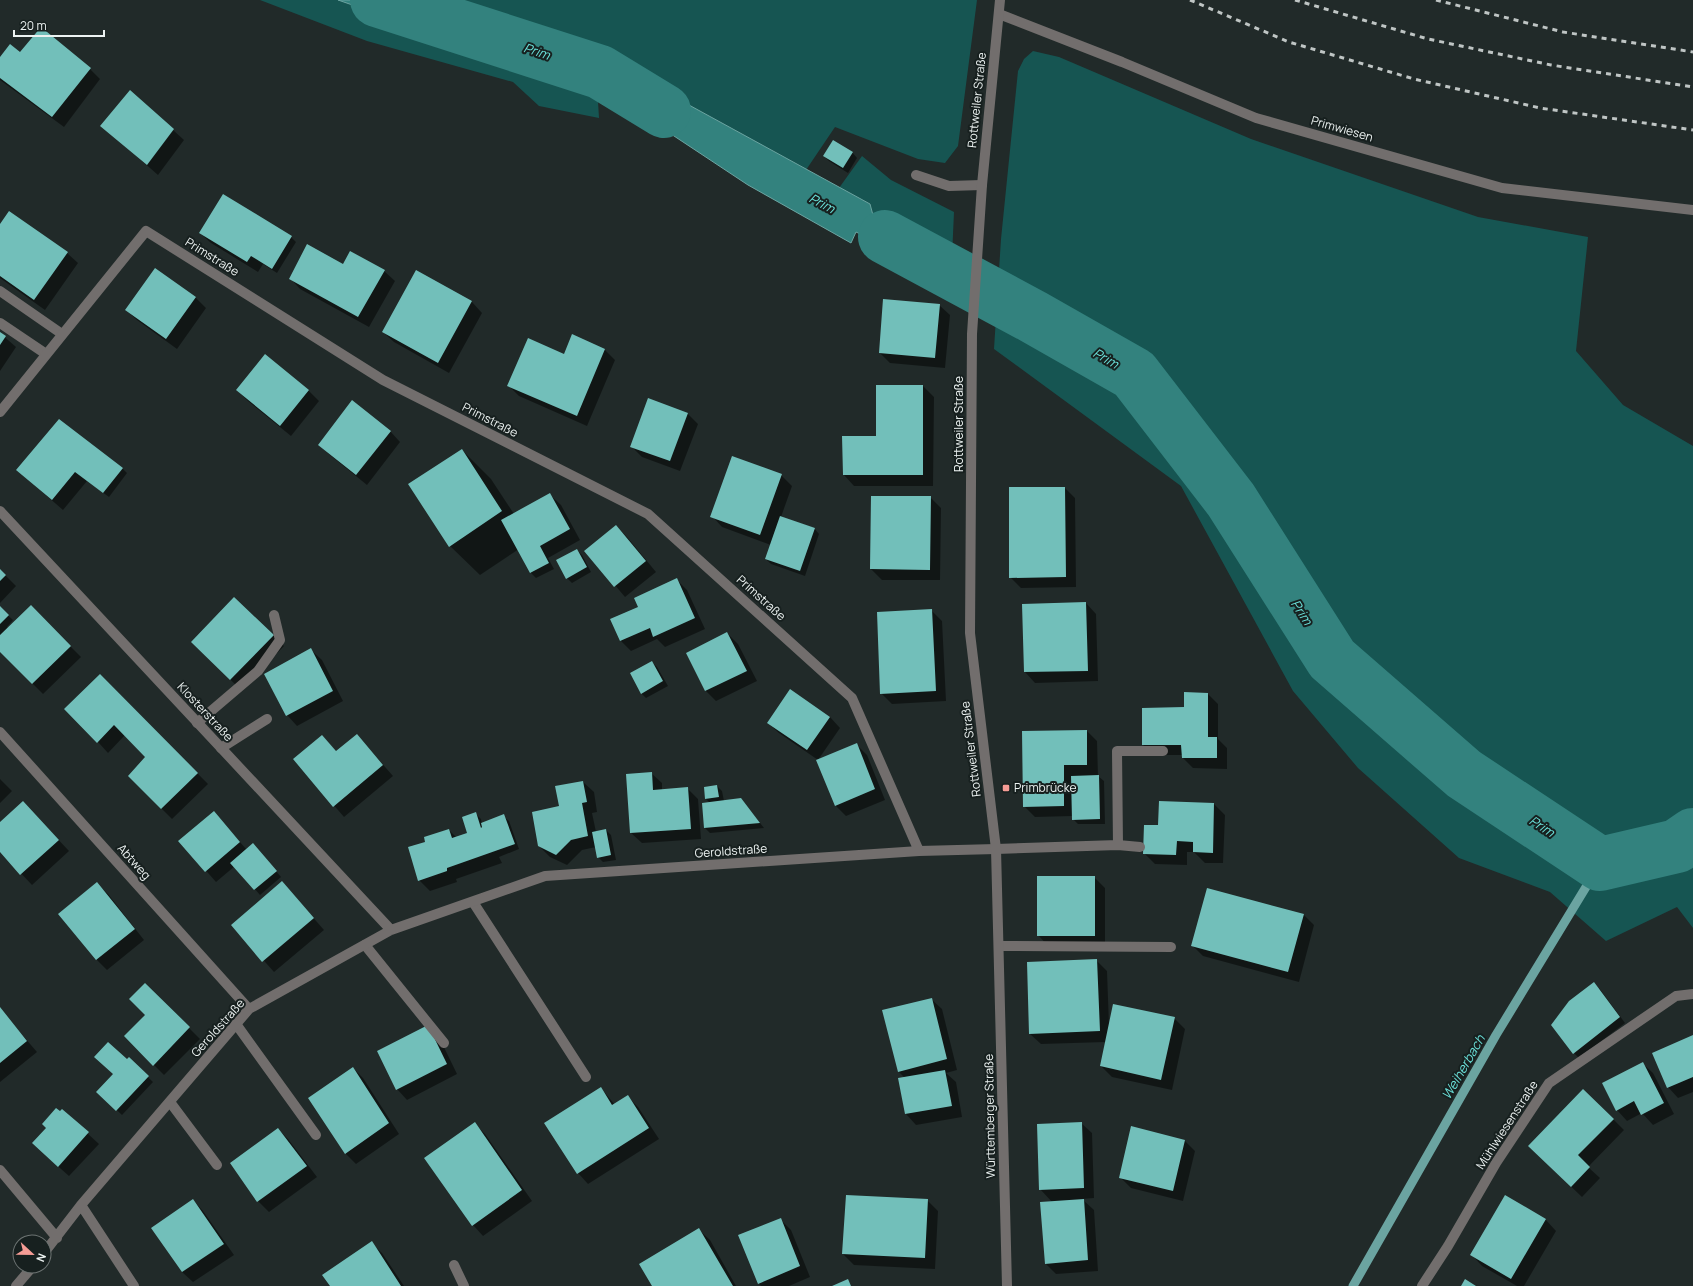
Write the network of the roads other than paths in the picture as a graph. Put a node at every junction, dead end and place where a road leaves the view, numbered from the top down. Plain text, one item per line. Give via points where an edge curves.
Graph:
1 (1000, 0) edge
2 (999, 14) junction
3 (916, 175) dead end
4 (982, 185) junction
5 (1693, 210) edge
6 (0, 292) edge
7 (0, 323) edge
8 (62, 334) junction
9 (46, 354) junction
10 (0, 412) edge
11 (0, 511) edge
12 (274, 615) dead end
13 (267, 719) dead end
14 (197, 723) junction
15 (0, 732) edge
16 (221, 748) junction
17 (1163, 751) dead end
18 (1118, 845) junction
19 (1140, 847) dead end
20 (996, 849) junction
21 (919, 851) junction
22 (473, 902) junction
23 (391, 930) junction
24 (365, 945) junction
25 (999, 946) junction
26 (1171, 947) dead end
27 (1693, 994) edge
28 (249, 1009) junction
29 (236, 1024) junction
30 (444, 1043) dead end
31 (586, 1077) dead end
32 (170, 1102) junction
33 (316, 1135) dead end
34 (218, 1165) dead end
35 (0, 1170) edge
36 (82, 1205) junction
37 (57, 1238) junction
38 (52, 1244) edge
39 (454, 1265) dead end
40 (26, 1274) edge
41 (16, 1286) edge
42 (134, 1286) edge
43 (464, 1286) edge
44 (1007, 1286) edge
45 (1422, 1286) edge

1 - 2 street, Rottweiler Straße
2 - 4 street, Rottweiler Straße
2 - 5 street, Primwiesen via 1256,118 1502,188
3 - 4 street via 949,186
4 - 20 street, Rottweiler Straße via 972,334 970,633
6 - 8 street
7 - 9 street
8 - 9 street, Primstraße
8 - 21 street, Primstraße via 146,231 383,380 648,514 852,698
9 - 10 street, Primstraße
11 - 14 street, Klosterstraße
12 - 14 street via 280,640 258,671
13 - 16 street
14 - 16 street, Klosterstraße
15 - 28 street, Abtweg
16 - 23 street, Klosterstraße
17 - 18 street via 1117,751
18 - 19 street
18 - 20 street
20 - 21 street, Geroldstraße
20 - 25 street, Württemberger Straße
21 - 22 street, Geroldstraße via 545,876
22 - 23 street, Geroldstraße
22 - 31 street
23 - 24 street, Geroldstraße
24 - 28 street, Geroldstraße
24 - 30 street
25 - 26 street
25 - 44 street, Württemberger Straße
27 - 45 street, Mühlwiesenstraße via 1676,996 1550,1083 1496,1163
28 - 29 street, Geroldstraße
29 - 32 street, Geroldstraße
29 - 33 street
32 - 34 street
32 - 36 street, Geroldstraße
35 - 37 street
36 - 37 street, Geroldstraße
36 - 42 street
37 - 38 street, Geroldstraße
39 - 43 street
40 - 41 street

